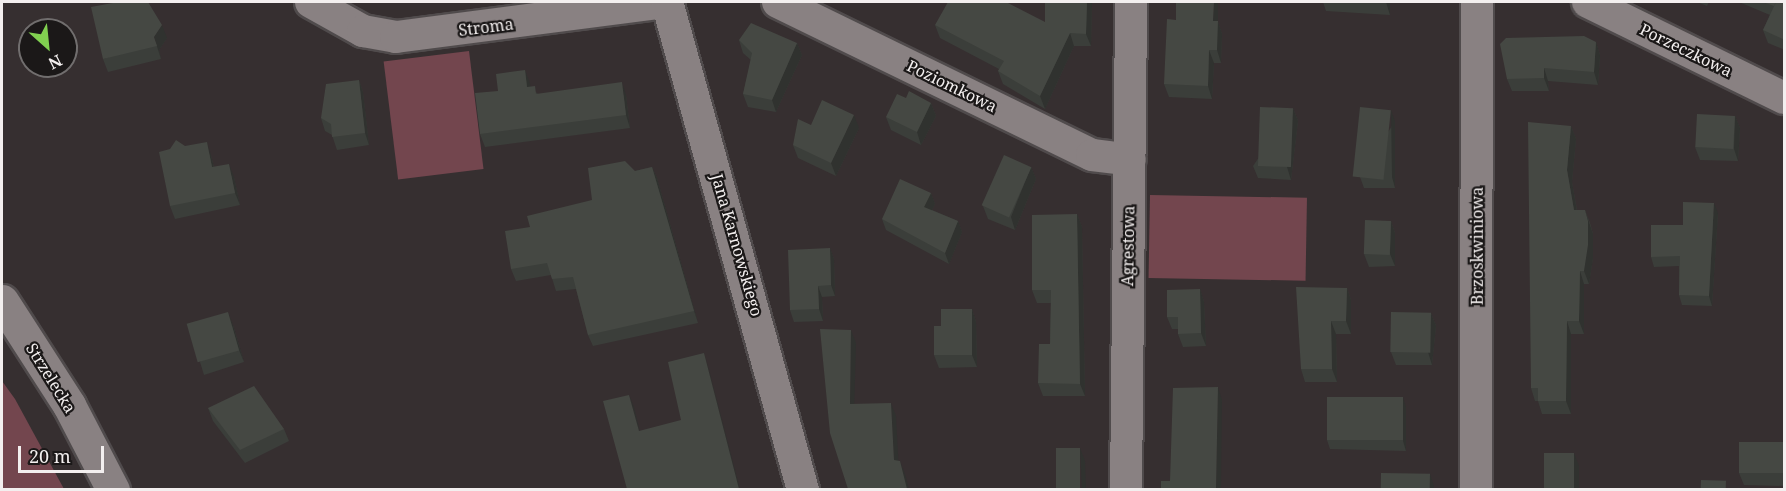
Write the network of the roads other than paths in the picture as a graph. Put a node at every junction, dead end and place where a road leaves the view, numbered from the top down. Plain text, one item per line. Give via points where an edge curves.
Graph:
1 (312, 2) edge
2 (667, 2) edge
3 (778, 2) edge
4 (1131, 2) edge
5 (1477, 2) edge
6 (1588, 2) edge
7 (1785, 98) edge
8 (1130, 160) junction
9 (2, 301) edge
10 (113, 489) edge
11 (803, 489) edge
12 (1126, 489) edge
13 (1476, 489) edge

1 - 2 street, Stroma via 363,31 396,37
2 - 11 street, Jana Karnowskiego
3 - 8 street, Poziomkowa via 1092,154
4 - 8 street, Agrestowa
5 - 13 street, Brzoskwiniowa
6 - 7 street, Porzeczkowa
8 - 12 street, Agrestowa
9 - 10 street, Strzelecka via 69,405

